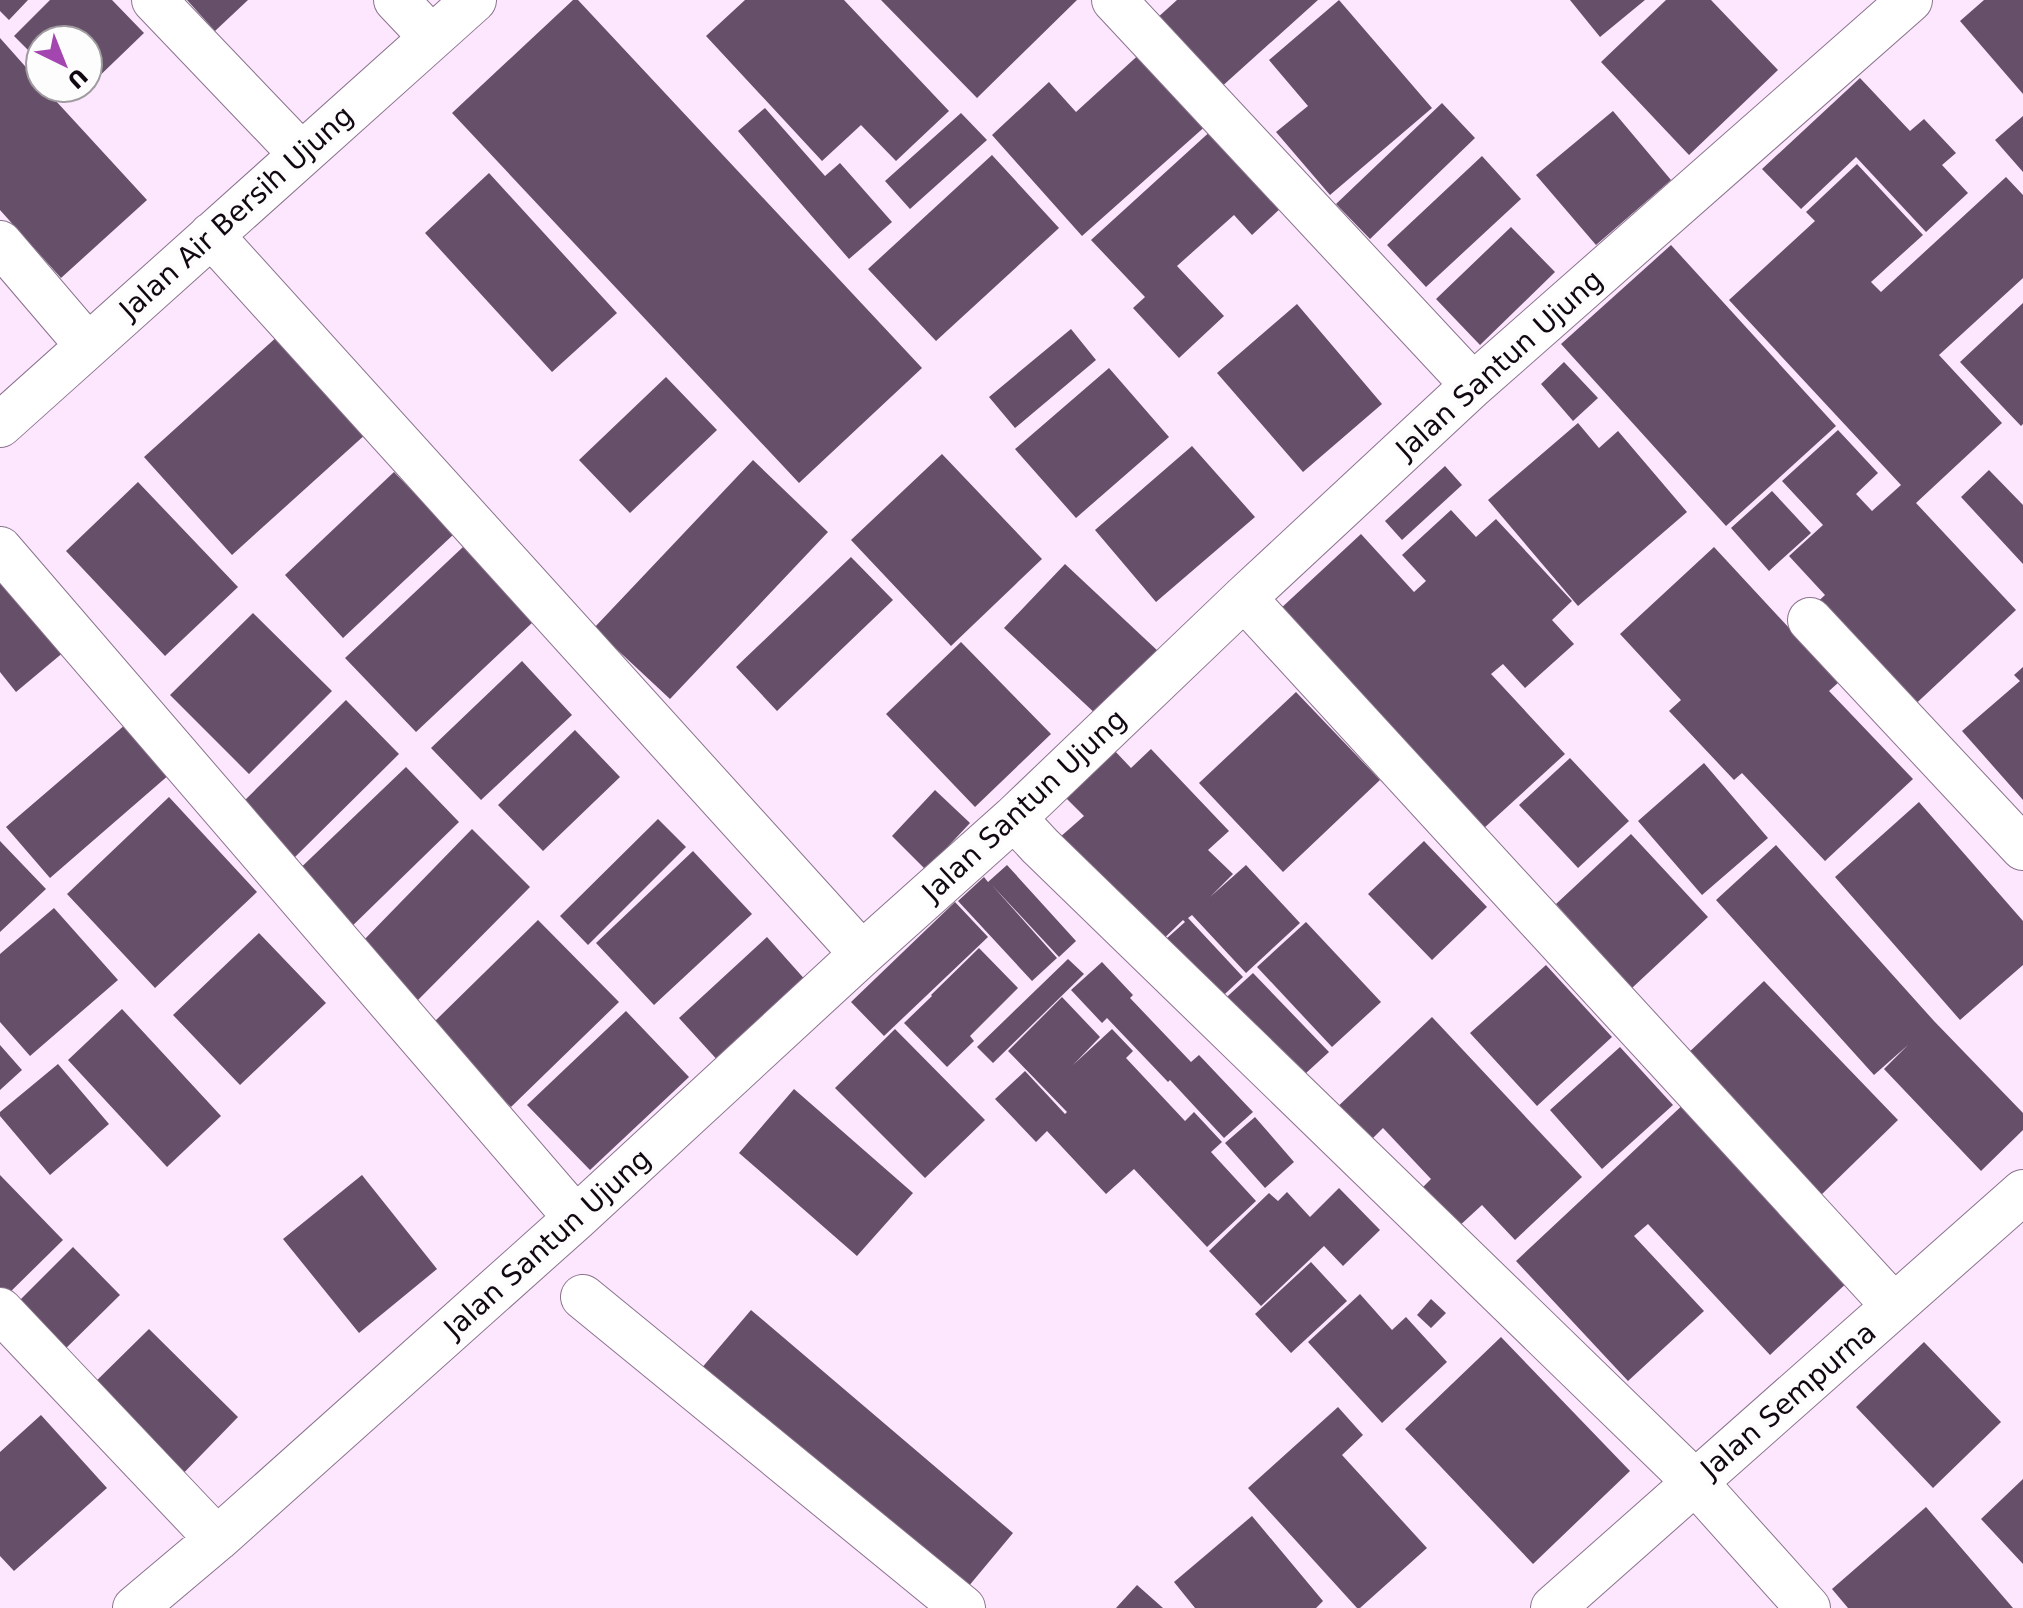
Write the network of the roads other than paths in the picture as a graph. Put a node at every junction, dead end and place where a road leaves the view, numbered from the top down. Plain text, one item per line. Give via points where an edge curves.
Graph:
1 (154, 0) edge
2 (396, 0) edge
3 (474, 0) edge
4 (1114, 0) edge
5 (1910, 0) edge
6 (431, 37) junction
7 (301, 154) junction
8 (211, 235) junction
9 (0, 243) edge
10 (88, 346) junction
11 (1473, 385) junction
12 (0, 425) edge
13 (0, 549) edge
14 (1244, 598) junction
15 (1810, 620) dead end
16 (1014, 818) junction
17 (2023, 848) edge
18 (862, 954) junction
19 (2023, 1192) edge
20 (576, 1218) junction
21 (583, 1297) dead end
22 (1894, 1306) junction
23 (0, 1310) edge
24 (1695, 1482) junction
25 (217, 1539) junction
26 (135, 1608) edge
27 (963, 1608) edge
28 (1553, 1608) edge
29 (1808, 1608) edge

1 - 7 street
2 - 6 street
3 - 6 street, Jalan Air Bersih Ujung
4 - 11 street
5 - 11 street, Jalan Santun Ujung
6 - 7 street, Jalan Air Bersih Ujung
7 - 8 street, Jalan Air Bersih Ujung
8 - 10 street, Jalan Air Bersih Ujung
8 - 18 street
9 - 10 street
10 - 12 street, Jalan Air Bersih Ujung
11 - 14 street, Jalan Santun Ujung
13 - 20 street
14 - 16 street, Jalan Santun Ujung
14 - 22 street
15 - 17 street
16 - 18 street, Jalan Santun Ujung
16 - 24 street
18 - 20 street, Jalan Santun Ujung
19 - 22 street, Jalan Sempurna
20 - 25 street, Jalan Santun Ujung
21 - 27 street
22 - 24 street, Jalan Sempurna
23 - 25 street
24 - 28 street, Jalan Sempurna
24 - 29 street
25 - 26 street, Jalan Santun Ujung

